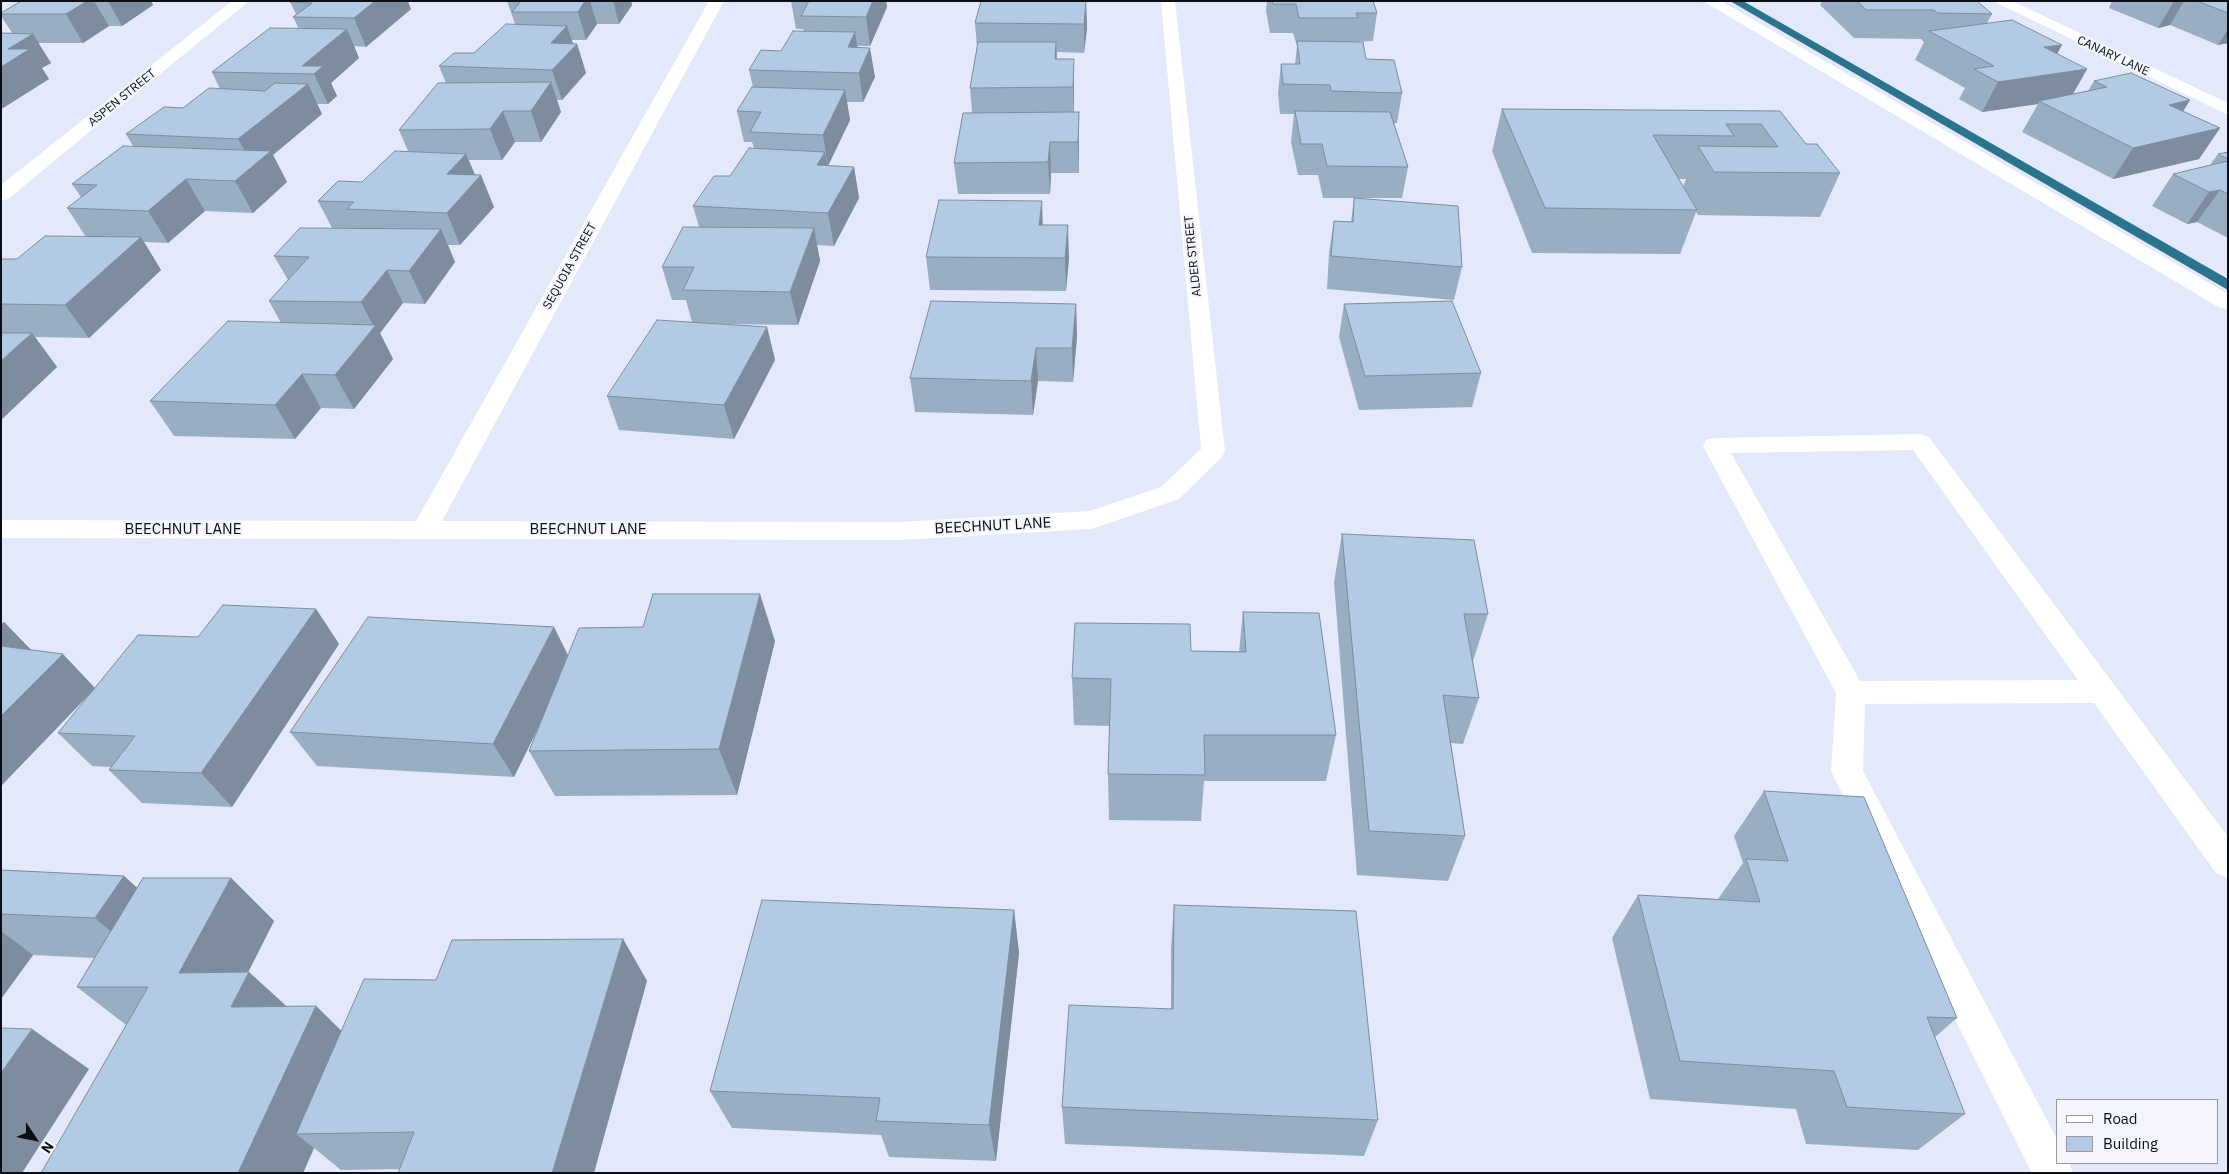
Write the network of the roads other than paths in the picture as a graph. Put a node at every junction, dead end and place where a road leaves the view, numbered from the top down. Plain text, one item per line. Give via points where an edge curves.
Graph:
1 (242, 1) edge
2 (717, 1) edge
3 (1168, 1) edge
4 (1710, 1) edge
5 (2000, 1) edge
6 (2228, 110) edge
7 (1, 195) edge
8 (2228, 302) edge
9 (1170, 493) joint
10 (1, 530) edge
11 (424, 530) junction
12 (2102, 691) junction
13 (1851, 693) junction
14 (2228, 863) edge
15 (2053, 1173) edge

1 - 7 street, ASPEN STREET
2 - 11 street, SEQUOIA STREET
3 - 9 street, ALDER STREET via 1212,451
4 - 8 street
5 - 6 street, CANARY LANE
9 - 11 street, BEECHNUT LANE via 1092,520 900,531
10 - 11 street, BEECHNUT LANE
12 - 13 street
12 - 13 street via 1920,442 1715,446
12 - 14 street
13 - 15 street via 1847,771

